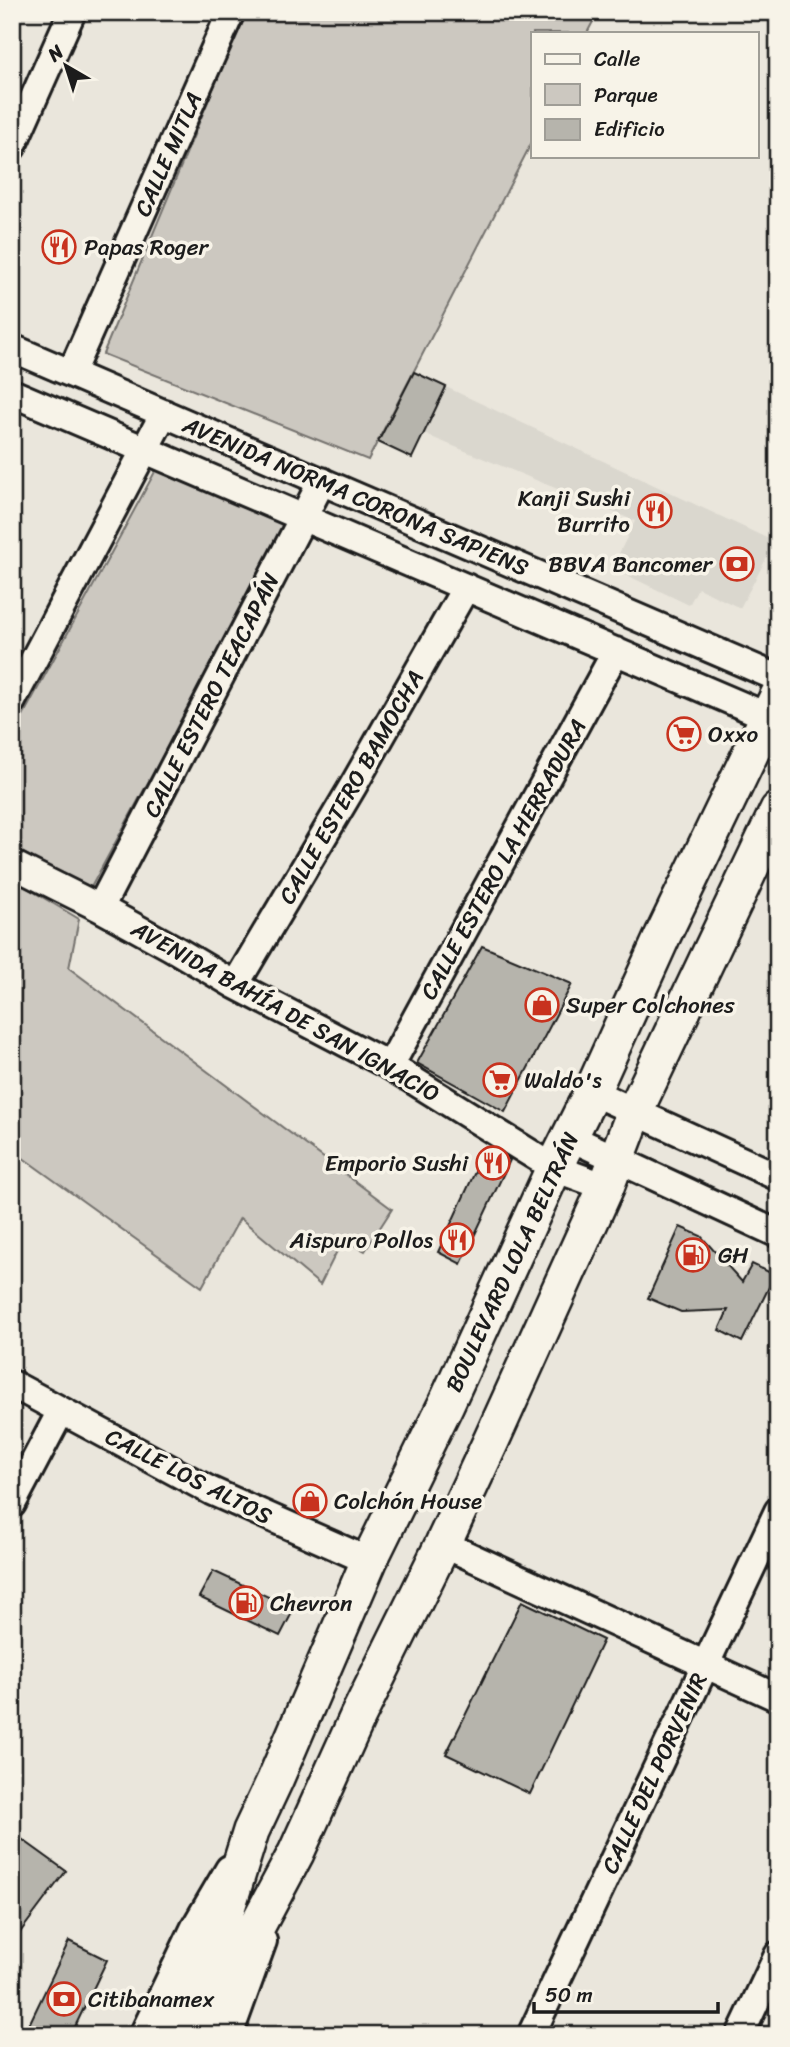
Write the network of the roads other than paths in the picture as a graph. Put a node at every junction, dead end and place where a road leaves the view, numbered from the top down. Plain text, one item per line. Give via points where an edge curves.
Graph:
1 (72, 12) edge
2 (231, 12) edge
3 (12, 147) edge
4 (12, 348) edge
5 (71, 373) junction
6 (12, 393) edge
7 (164, 413) junction
8 (145, 450) junction
9 (322, 481) junction
10 (303, 517) junction
11 (466, 587) junction
12 (616, 651) junction
13 (778, 678) edge
14 (12, 701) edge
15 (774, 711) edge
16 (778, 810) edge
17 (12, 864) edge
18 (100, 908) junction
19 (234, 985) junction
20 (390, 1066) junction
21 (592, 1091) junction
22 (635, 1111) junction
23 (562, 1152) junction
24 (611, 1173) junction
25 (778, 1177) edge
26 (776, 1229) edge
27 (12, 1384) edge
28 (61, 1411) junction
29 (12, 1504) edge
30 (778, 1511) edge
31 (443, 1544) junction
32 (369, 1562) junction
33 (705, 1665) junction
34 (778, 1698) edge
35 (251, 1831) junction
36 (296, 1853) junction
37 (778, 1955) edge
38 (142, 2035) edge
39 (173, 2035) edge
40 (204, 2035) edge
41 (229, 2035) edge
42 (531, 2035) edge
43 (740, 2035) edge

1 - 3 street
2 - 5 street, CALLE MITLA
4 - 5 street, AVENIDA NORMA CORONA SAPIENS
5 - 7 street, AVENIDA NORMA CORONA SAPIENS
6 - 8 street, AVENIDA NORMA CORONA SAPIENS
7 - 8 street
7 - 9 street, AVENIDA NORMA CORONA SAPIENS
8 - 10 street, AVENIDA NORMA CORONA SAPIENS
8 - 14 street
9 - 10 street, CALLE ESTERO TEACAPÁN
9 - 13 street, AVENIDA NORMA CORONA SAPIENS
10 - 11 street, AVENIDA NORMA CORONA SAPIENS
10 - 18 street, CALLE ESTERO TEACAPÁN
11 - 12 street, AVENIDA NORMA CORONA SAPIENS
11 - 19 street, CALLE ESTERO BAMOCHA
12 - 15 street, AVENIDA NORMA CORONA SAPIENS
12 - 20 street, CALLE ESTERO LA HERRADURA
15 - 21 main road, BOULEVARD LOLA BELTRÁN
16 - 22 main road
17 - 18 street, AVENIDA BAHÍA DE SAN IGNACIO
18 - 19 street, AVENIDA BAHÍA DE SAN IGNACIO
19 - 20 street, AVENIDA BAHÍA DE SAN IGNACIO
20 - 23 street, AVENIDA BAHÍA DE SAN IGNACIO
21 - 22 street
21 - 23 main road, BOULEVARD LOLA BELTRÁN
22 - 24 main road
22 - 25 street
23 - 24 street, AVENIDA BAHÍA DE SAN IGNACIO
23 - 32 main road, BOULEVARD LOLA BELTRÁN
24 - 26 street, AVENIDA BAHÍA DE SAN IGNACIO
24 - 31 main road
27 - 28 street, CALLE LOS ALTOS
28 - 29 street
28 - 32 street, CALLE LOS ALTOS via 211,1491
30 - 33 street, CALLE DEL PORVENIR
31 - 33 street
31 - 36 main road
32 - 35 main road, BOULEVARD LOLA BELTRÁN
33 - 34 street
33 - 42 street, CALLE DEL PORVENIR
35 - 38 street, BOULEVARD LOLA BELTRÁN via 195,1927
35 - 39 main road, BOULEVARD LOLA BELTRÁN via 226,1911
36 - 40 main road
36 - 41 street
37 - 43 street

